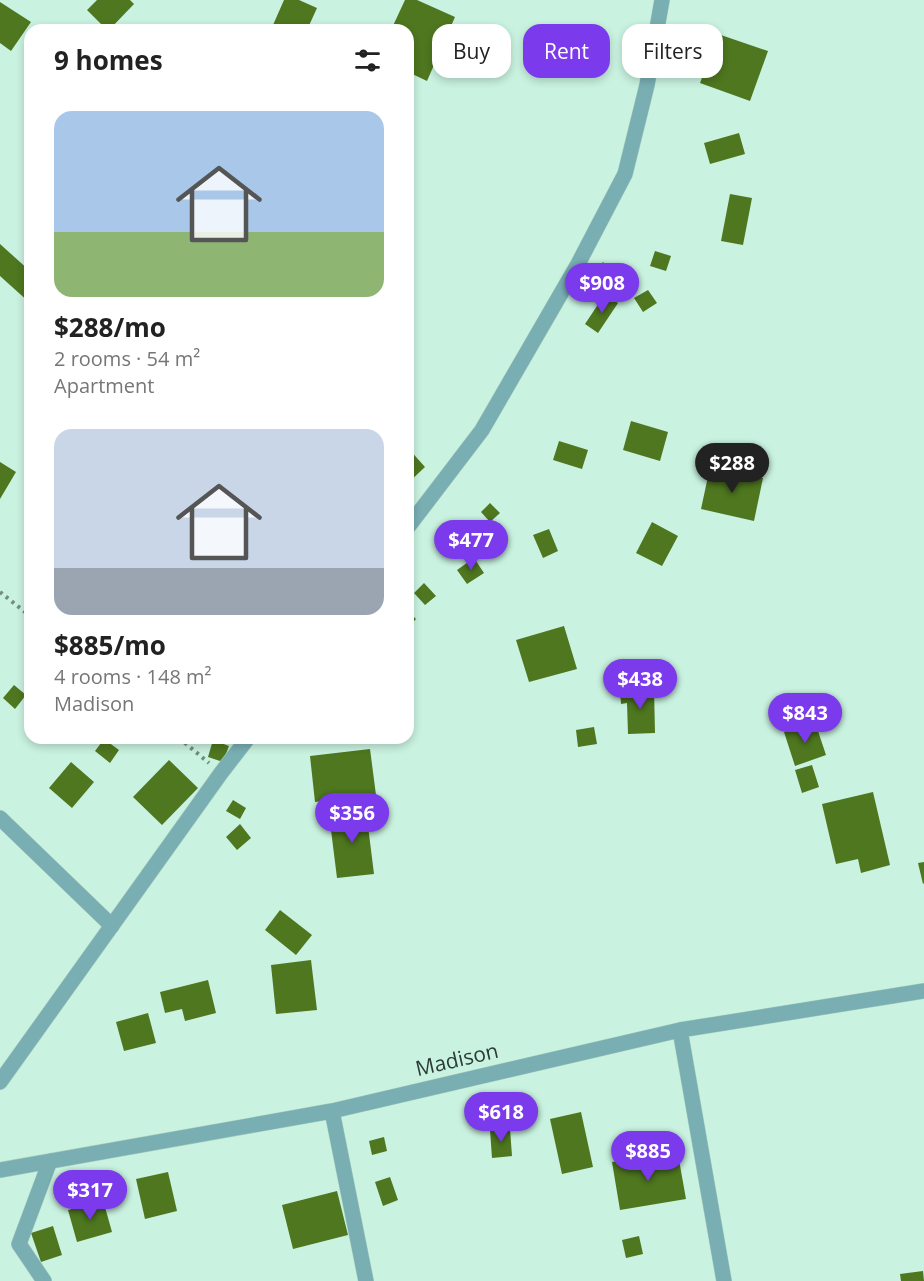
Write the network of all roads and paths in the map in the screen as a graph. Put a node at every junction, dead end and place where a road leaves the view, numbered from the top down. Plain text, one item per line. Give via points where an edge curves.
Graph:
1 (662, 0) edge
2 (414, 519) edge
3 (0, 592) edge
4 (24, 611) edge
5 (186, 744) edge
6 (243, 744) edge
7 (221, 773) junction
8 (0, 818) edge
9 (112, 926) junction
10 (924, 991) edge
11 (680, 1030) junction
12 (0, 1082) edge
13 (332, 1111) junction
14 (50, 1161) junction
15 (0, 1170) edge
16 (44, 1281) edge
17 (366, 1281) edge
18 (724, 1281) edge

1 - 2 street via 625,174 482,430
3 - 4 path
5 - 7 path
6 - 7 street
7 - 9 street
8 - 9 street
9 - 12 street
10 - 11 street, Madison
11 - 13 street, Madison
11 - 18 street
13 - 14 street, Madison
13 - 17 street
14 - 15 street, Madison
14 - 16 street via 19,1245

